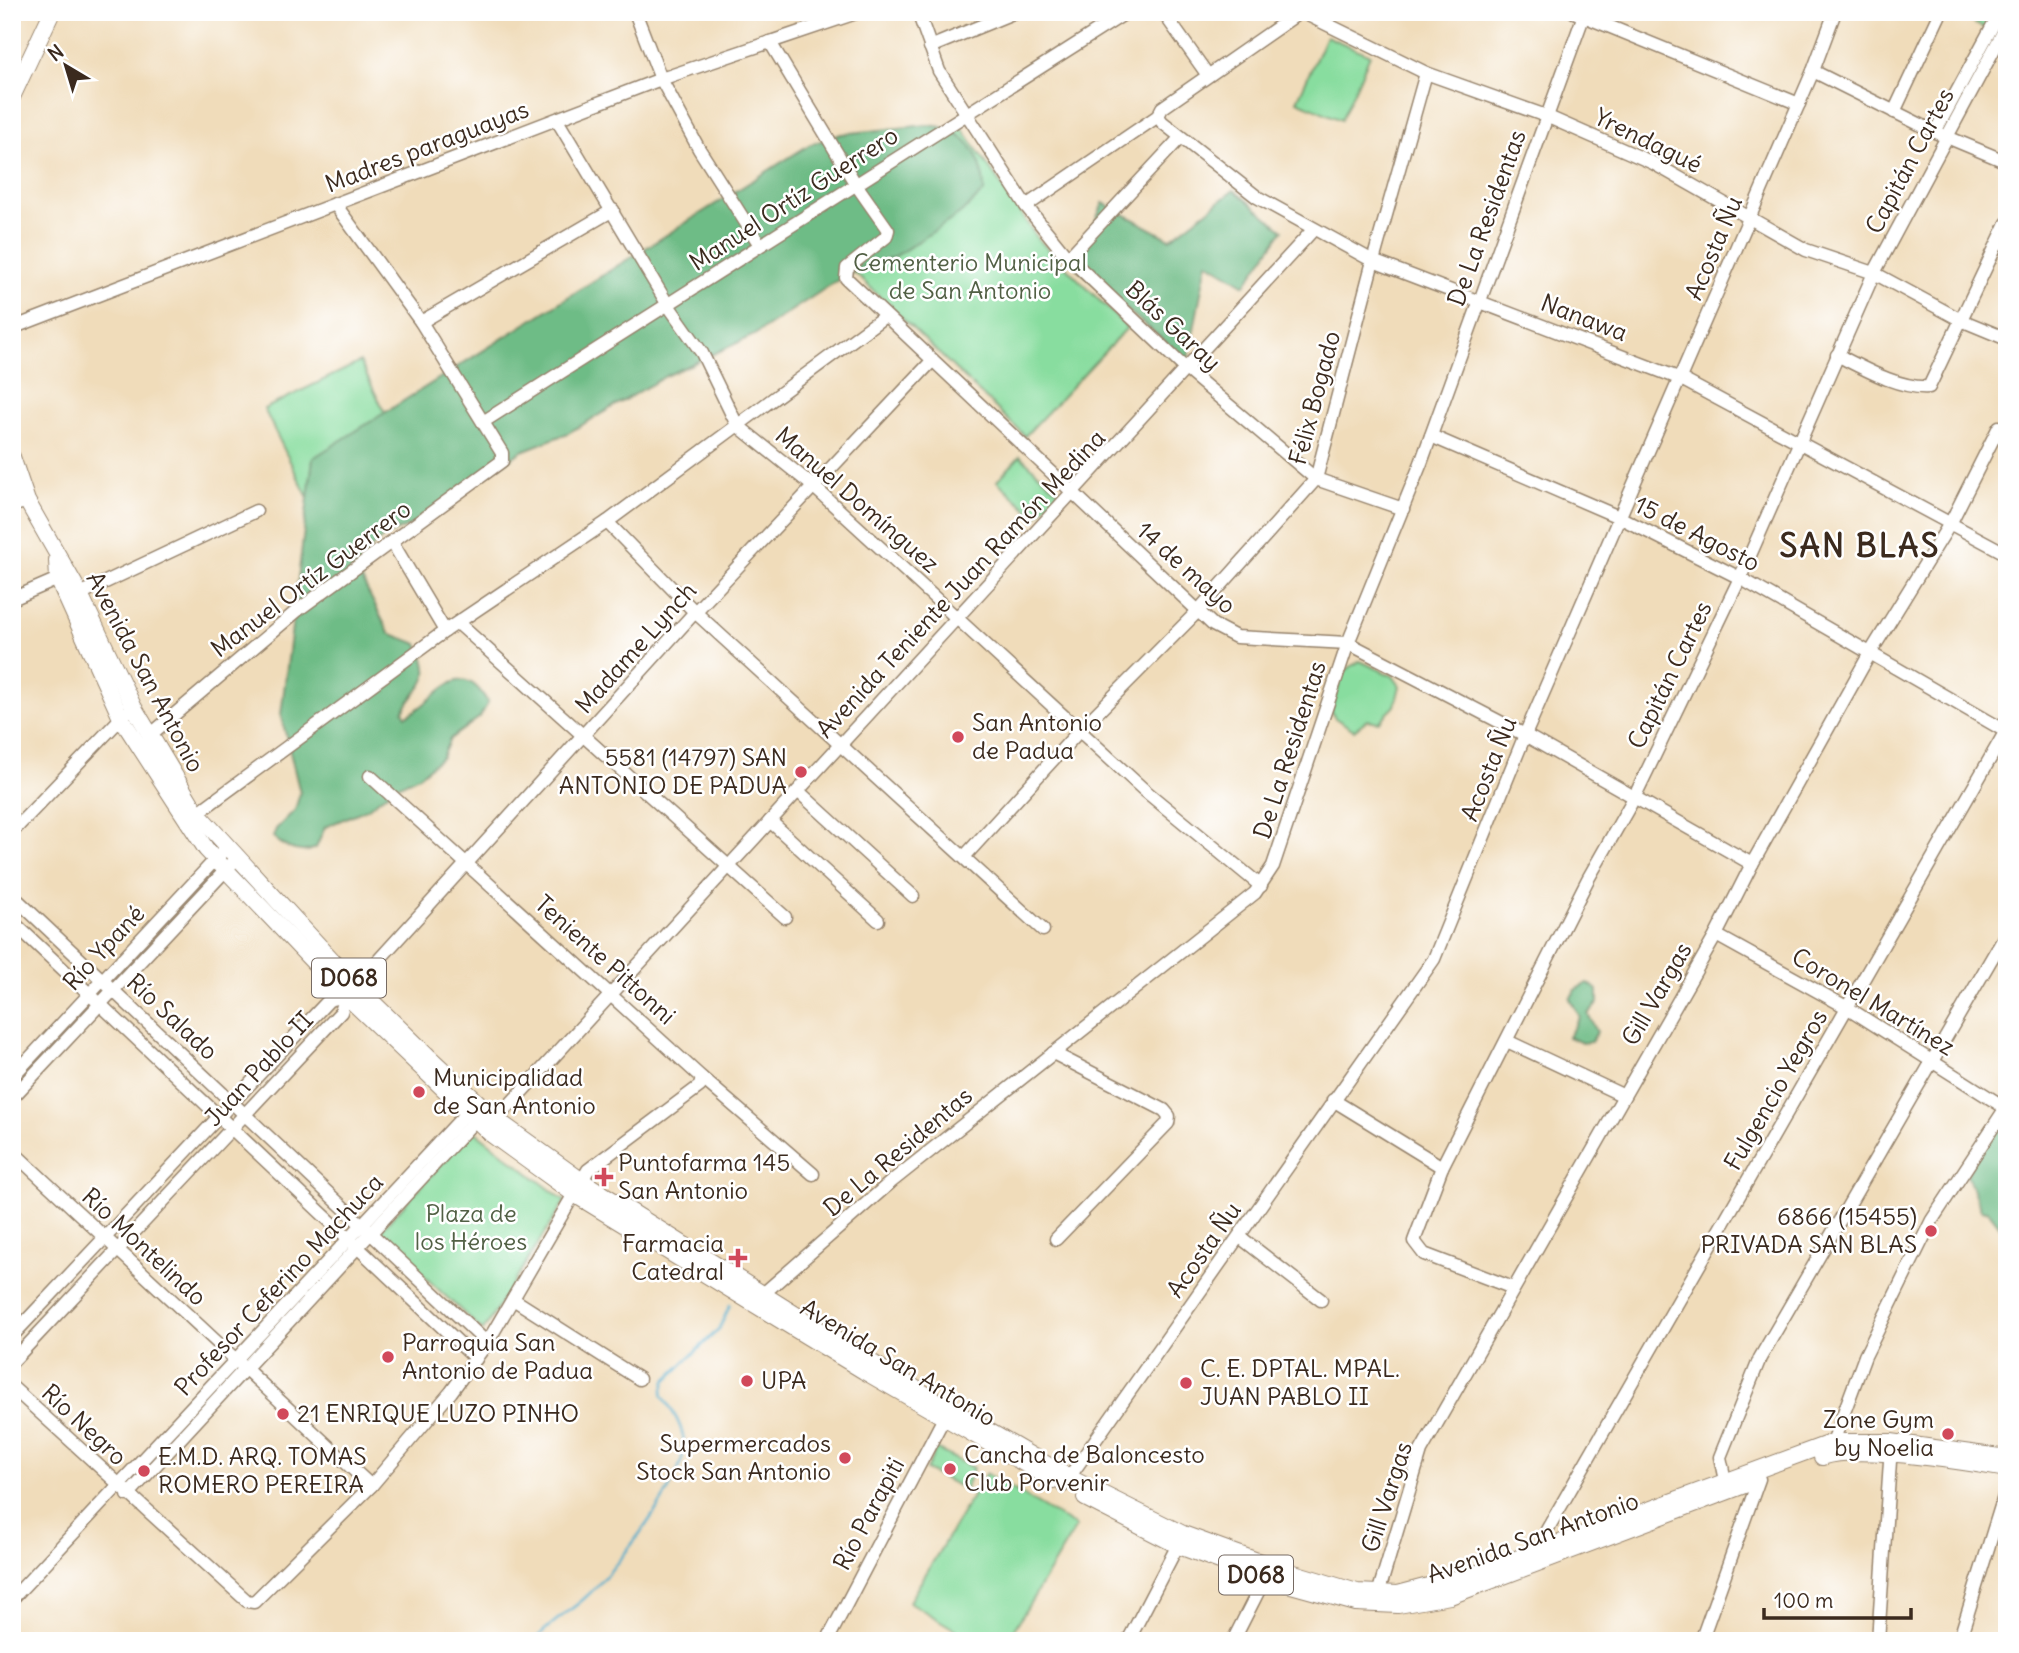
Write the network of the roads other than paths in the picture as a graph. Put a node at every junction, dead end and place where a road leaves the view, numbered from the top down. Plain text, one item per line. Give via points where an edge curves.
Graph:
1 (52, 12) edge
2 (635, 12) edge
3 (859, 12) edge
4 (918, 12) edge
5 (1015, 12) edge
6 (1127, 12) edge
7 (1163, 12) edge
8 (1301, 12) edge
9 (1835, 12) edge
10 (1941, 12) edge
11 (2000, 12) edge
12 (1581, 14) edge
13 (2007, 25) edge
14 (771, 42) junction
15 (930, 47) junction
16 (1813, 71) junction
17 (1207, 74) junction
18 (1426, 74) junction
19 (662, 79) junction
20 (16, 81) edge
21 (12, 97) edge
22 (1799, 104) junction
23 (1894, 112) junction
24 (965, 114) junction
25 (1158, 114) junction
26 (1546, 116) junction
27 (557, 120) junction
28 (1941, 134) junction
29 (1180, 138) junction
30 (2007, 162) edge
31 (855, 183) junction
32 (334, 204) junction
33 (1026, 206) junction
34 (612, 210) junction
35 (1750, 218) junction
36 (2007, 223) edge
37 (1314, 230) junction
38 (760, 245) junction
39 (1069, 257) junction
40 (1373, 261) junction
41 (1874, 273) junction
42 (1480, 300) junction
43 (668, 305) junction
44 (885, 316) junction
45 (1961, 320) junction
46 (421, 322) junction
47 (12, 328) edge
48 (2007, 339) edge
49 (1837, 355) junction
50 (932, 361) junction
51 (1188, 370) junction
52 (1681, 379) junction
53 (483, 422) junction
54 (737, 425) junction
55 (1999, 427) dead end
56 (1431, 436) junction
57 (1800, 443) junction
58 (12, 457) edge
59 (1316, 479) junction
60 (813, 486) junction
61 (1074, 494) junction
62 (20, 504) edge
63 (1403, 509) junction
64 (256, 511) dead end
65 (1621, 518) junction
66 (607, 522) junction
67 (1951, 522) junction
68 (392, 542) junction
69 (2007, 554) edge
70 (57, 558) junction
71 (1740, 578) junction
72 (58, 579) junction
73 (80, 594) junction
74 (12, 599) edge
75 (1198, 611) junction
76 (695, 612) junction
77 (958, 616) junction
78 (458, 623) junction
79 (445, 631) junction
80 (1348, 643) junction
81 (1870, 655) junction
82 (133, 706) junction
83 (121, 718) junction
84 (1081, 729) junction
85 (2006, 731) edge
86 (1525, 734) junction
87 (149, 736) junction
88 (583, 737) junction
89 (839, 746) junction
90 (370, 776) dead end
91 (798, 791) junction
92 (1634, 798) junction
93 (191, 817) junction
94 (771, 821) junction
95 (12, 832) edge
96 (964, 857) junction
97 (226, 858) junction
98 (467, 864) junction
99 (1752, 864) junction
100 (729, 867) junction
101 (1261, 886) junction
102 (12, 895) edge
103 (913, 895) dead end
104 (785, 918) dead end
105 (878, 920) dead end
106 (12, 921) edge
107 (1043, 930) dead end
108 (2007, 932) edge
109 (1716, 935) junction
110 (103, 980) junction
111 (113, 990) junction
112 (350, 990) junction
113 (90, 994) junction
114 (612, 995) junction
115 (101, 1004) junction
116 (1848, 1008) junction
117 (1507, 1041) junction
118 (1053, 1053) junction
119 (1932, 1061) junction
120 (12, 1077) edge
121 (702, 1078) junction
122 (1622, 1094) junction
123 (12, 1098) edge
124 (1333, 1100) junction
125 (234, 1104) junction
126 (2006, 1107) edge
127 (482, 1115) junction
128 (246, 1116) junction
129 (222, 1117) junction
130 (234, 1129) junction
131 (12, 1151) edge
132 (1442, 1167) junction
133 (813, 1174) dead end
134 (578, 1187) junction
135 (367, 1230) junction
136 (1240, 1237) junction
137 (1056, 1239) dead end
138 (105, 1240) junction
139 (355, 1243) junction
140 (118, 1252) junction
141 (419, 1279) junction
142 (1513, 1288) junction
143 (404, 1290) junction
144 (513, 1298) junction
145 (760, 1299) junction
146 (1321, 1300) dead end
147 (12, 1336) edge
148 (487, 1343) junction
149 (476, 1359) junction
150 (12, 1363) edge
151 (240, 1365) junction
152 (639, 1380) dead end
153 (12, 1387) edge
154 (946, 1412) junction
155 (1833, 1442) junction
156 (1891, 1448) junction
157 (2007, 1458) edge
158 (2007, 1469) edge
159 (1759, 1479) junction
160 (1065, 1481) junction
161 (118, 1486) junction
162 (371, 1486) junction
163 (1726, 1486) junction
164 (2007, 1487) edge
165 (128, 1495) junction
166 (1181, 1540) junction
167 (1547, 1553) junction
168 (1268, 1572) junction
169 (1378, 1594) junction
170 (12, 1599) edge
171 (827, 1641) edge
172 (1128, 1641) edge
173 (1233, 1641) edge
174 (1701, 1641) edge
175 (1878, 1641) edge
176 (1959, 1641) edge

1 - 20 main road
2 - 19 street
3 - 14 street, Madres paraguayas
4 - 15 street, Blás Garay
5 - 15 street
6 - 24 street, Manuel Ortíz Guerrero
7 - 17 street
8 - 17 street
8 - 18 street, Yrendagué
9 - 16 street, Acosta Ñu
10 - 23 street
11 - 28 street, Capitán Cartes
12 - 22 street
12 - 26 street, De La Residentas
13 - 28 street, Capitán Cartes
14 - 19 street, Madres paraguayas
14 - 31 street
15 - 24 street, Blás Garay
16 - 22 street, Acosta Ñu
16 - 23 street
17 - 25 street
18 - 26 street, Yrendagué
18 - 40 street, Félix Bogado
19 - 27 street, Madres paraguayas
19 - 38 street via 699,149
20 - 21 main road
22 - 35 street, Acosta Ñu
23 - 28 street
24 - 31 street, Manuel Ortíz Guerrero
24 - 33 street, Blás Garay
25 - 29 street, Nanawa
25 - 33 street
26 - 35 street, Yrendagué via 1653,163
26 - 42 street, De La Residentas
27 - 32 street, Madres paraguayas
27 - 34 street
28 - 30 street
28 - 41 street, Capitán Cartes
29 - 37 street, Nanawa via 1257,197
29 - 39 street
31 - 38 street, Manuel Ortíz Guerrero
31 - 44 street, 14 de mayo via 888,233 845,274
32 - 46 street
32 - 47 street, Madres paraguayas
33 - 39 street, Blás Garay
34 - 43 street
34 - 46 street
35 - 41 street, Yrendagué via 1806,250
35 - 52 street, Acosta Ñu
36 - 45 street
37 - 40 street, Nanawa
37 - 51 street, Avenida Teniente Juan Ramón Medina
38 - 43 street, Manuel Ortíz Guerrero
39 - 51 street, Blás Garay
40 - 42 street, Nanawa
40 - 59 street, Félix Bogado
41 - 45 street, Yrendagué
41 - 49 street, Capitán Cartes
42 - 52 street, Nanawa
42 - 56 street, De La Residentas
43 - 53 street, Manuel Ortíz Guerrero
43 - 54 street via 707,362
44 - 50 street, 14 de mayo
44 - 54 street
45 - 48 street, Yrendagué
45 - 49 street via 1928,387 1886,377
46 - 53 street
49 - 57 street, Capitán Cartes
50 - 60 street, Madame Lynch
50 - 61 street, 14 de mayo
51 - 59 street, Blás Garay
51 - 61 street, Avenida Teniente Juan Ramón Medina
52 - 57 street, Nanawa
52 - 65 street, Acosta Ñu
53 - 68 street, Manuel Ortíz Guerrero via 502,453 502,461
54 - 60 street, Manuel Domínguez
54 - 66 street
55 - 67 street, Gill Vargas
56 - 63 street, De La Residentas
56 - 65 street, 15 de Agosto
57 - 67 street, Nanawa
57 - 71 street, Capitán Cartes
58 - 62 main road, Avenida San Antonio / D068
59 - 63 street, Blás Garay
59 - 75 street, Félix Bogado
60 - 76 street, Madame Lynch
60 - 77 street, Manuel Domínguez
61 - 75 street, 14 de mayo
61 - 77 street, Avenida Teniente Juan Ramón Medina
62 - 70 main road, Avenida San Antonio / D068
63 - 80 street, De La Residentas
64 - 73 street
65 - 71 street, 15 de Agosto
65 - 86 street, Acosta Ñu
66 - 76 street
66 - 78 street
67 - 69 street, Nanawa
67 - 81 street, Gill Vargas
68 - 79 street
68 - 87 street, Manuel Ortíz Guerrero via 298,610
70 - 72 main road, Avenida San Antonio / D068
70 - 73 main road, Avenida San Antonio / D068
71 - 81 street, 15 de Agosto
71 - 92 street, Capitán Cartes
72 - 74 street
72 - 83 main road, Avenida San Antonio / D068
73 - 82 main road, Avenida San Antonio / D068
75 - 80 street, 14 de mayo via 1236,638
75 - 84 street, Félix Bogado
76 - 88 street, Madame Lynch
76 - 89 street
77 - 84 street, Manuel Domínguez
77 - 89 street, Avenida Teniente Juan Ramón Medina
78 - 79 street
78 - 88 street
79 - 93 street
80 - 86 street, 14 de mayo
80 - 101 street, De La Residentas via 1273,866
81 - 85 street, 15 de Agosto
81 - 99 street, Gill Vargas
82 - 83 street
82 - 87 main road, Avenida San Antonio / D068
83 - 93 main road, Avenida San Antonio / D068
83 - 95 street
84 - 96 street, Félix Bogado
84 - 101 street, Manuel Domínguez via 1143,789
85 - 116 street, Fulgencio Yegros
86 - 92 street, 14 de mayo
86 - 124 street, Acosta Ñu via 1434,959
87 - 93 main road, Avenida San Antonio / D068
88 - 98 street, Madame Lynch
88 - 100 street
89 - 91 street, Avenida Teniente Juan Ramón Medina
89 - 96 street
90 - 98 street, Teniente Pittonni
91 - 94 street, Avenida Teniente Juan Ramón Medina
91 - 103 street
92 - 99 street, 14 de mayo
92 - 117 street, Capitán Cartes
93 - 97 main road, Avenida San Antonio / D068
94 - 100 street, Avenida Teniente Juan Ramón Medina
94 - 105 street
96 - 107 street
97 - 110 street, Río Ypané
97 - 111 street, Río Ypané
97 - 112 main road, Avenida San Antonio / D068
98 - 112 street, Madame Lynch
98 - 114 street, Teniente Pittonni
99 - 109 street, Gill Vargas
100 - 104 street
100 - 114 street, Avenida Teniente Juan Ramón Medina
101 - 118 street, De La Residentas
102 - 110 street, Río Salado
106 - 113 street, Río Salado
108 - 119 street
109 - 116 street, Coronel Martínez
109 - 122 street, Gill Vargas
110 - 111 street, Río Salado
110 - 113 street, Río Ypané
111 - 115 street, Río Ypané
111 - 125 street, Río Salado
112 - 125 street, Juan Pablo II via 329,1000
112 - 127 main road, Avenida San Antonio / D068
112 - 128 street, Juan Pablo II via 341,1012
113 - 115 street, Río Salado
113 - 120 street, Río Ypané
114 - 121 street, Teniente Pittonni
114 - 127 street, Avenida Teniente Juan Ramón Medina
115 - 123 street, Río Ypané
115 - 129 street, Río Salado
116 - 119 street, Coronel Martínez
116 - 167 street, Fulgencio Yegros via 1546,1530
117 - 122 street
117 - 132 street, Capitán Cartes
118 - 137 street via 1169,1116 1168,1123
118 - 145 street, De La Residentas via 891,1182
119 - 126 street, Coronel Martínez
119 - 163 street via 1760,1358 1720,1457
121 - 133 street, Teniente Pittonni
121 - 134 street via 700,1086 588,1170
122 - 142 street, Gill Vargas
124 - 132 street
124 - 136 street, Acosta Ñu
125 - 128 street, Río Salado
125 - 129 street, Juan Pablo II
126 - 155 street via 1926,1232 1865,1356
127 - 134 main road, Avenida San Antonio / D068
127 - 135 street, Profesor Ceferino Machuca
128 - 130 street, Juan Pablo II
128 - 135 street, Río Salado
129 - 130 street, Río Salado
129 - 138 street, Juan Pablo II
130 - 139 street, Río Salado
130 - 140 street, Juan Pablo II
131 - 138 street, Río Montelindo
132 - 142 street, Capitán Cartes via 1421,1216 1414,1241 1418,1248
134 - 144 street
134 - 145 main road, Avenida San Antonio / D068
135 - 139 street, Profesor Ceferino Machuca
135 - 141 street, Río Salado
136 - 146 street
136 - 160 street, Acosta Ñu
138 - 140 street, Río Montelindo
138 - 147 street, Juan Pablo II
139 - 143 street, Río Salado
139 - 151 street, Profesor Ceferino Machuca
140 - 150 street, Juan Pablo II
140 - 151 street, Río Montelindo
141 - 143 street
141 - 148 street, Río Salado
142 - 169 street, Gill Vargas via 1421,1451
143 - 149 street, Río Salado
144 - 148 street
144 - 152 street
145 - 154 main road, Avenida San Antonio / D068 via 887,1371
148 - 149 street
149 - 162 street
151 - 161 street, Profesor Ceferino Machuca
151 - 162 street, Río Montelindo
151 - 165 street, Profesor Ceferino Machuca
153 - 161 street, Río Negro
154 - 160 main road, Avenida San Antonio / D068
154 - 171 street, Río Parapiti
155 - 156 main road, Avenida San Antonio / D068
155 - 163 main road, Avenida San Antonio / D068
156 - 157 main road, Avenida San Antonio / D068
156 - 158 main road, Avenida San Antonio / D068
156 - 159 main road, Avenida San Antonio / D068 via 1833,1453
156 - 175 street
159 - 163 main road, Avenida San Antonio / D068
159 - 174 street
160 - 166 main road, Avenida San Antonio / D068
161 - 165 street, Río Negro
161 - 170 street, Profesor Ceferino Machuca
162 - 165 street, Río Negro via 254,1602 247,1601
163 - 167 main road, Avenida San Antonio / D068
164 - 176 street
166 - 168 main road, Avenida San Antonio / D068
166 - 172 street
167 - 168 main road, Avenida San Antonio / D068 via 1450,1595 1398,1605 1356,1602
167 - 169 main road, Avenida San Antonio / D068 via 1449,1583
168 - 169 main road, Avenida San Antonio / D068
168 - 173 street

